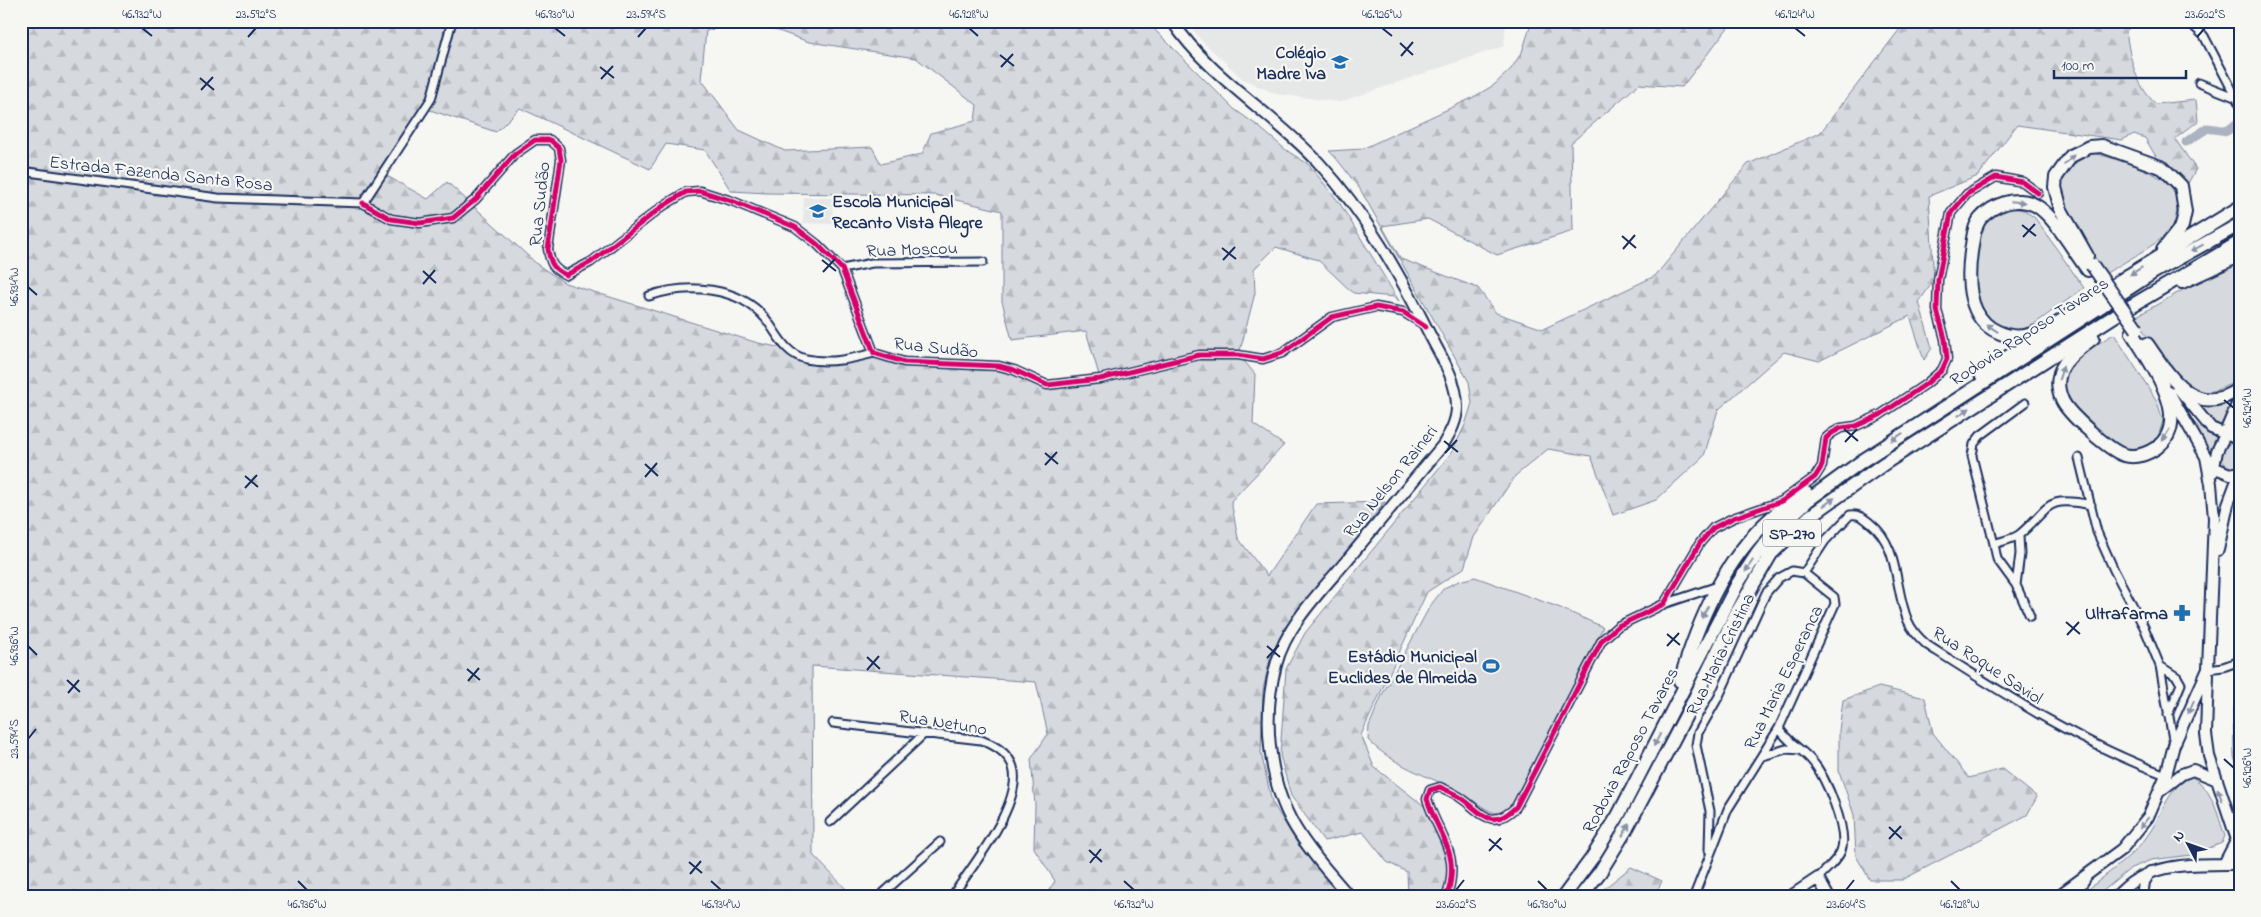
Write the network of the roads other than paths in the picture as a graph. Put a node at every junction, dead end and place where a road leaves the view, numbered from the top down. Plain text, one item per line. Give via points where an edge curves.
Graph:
1 (452, 21) edge
2 (1172, 21) edge
3 (2188, 21) edge
4 (2199, 83) dead end
5 (2239, 100) edge
6 (21, 171) edge
7 (2038, 192) dead end
8 (363, 203) junction
9 (2240, 207) edge
10 (2240, 215) edge
11 (2240, 224) edge
12 (2192, 237) junction
13 (2240, 242) edge
14 (2156, 258) junction
15 (2237, 258) edge
16 (983, 262) dead end
17 (2090, 267) junction
18 (842, 269) junction
19 (2167, 284) junction
20 (649, 296) dead end
21 (2116, 315) junction
22 (2053, 325) junction
23 (1426, 327) junction
24 (2134, 331) junction
25 (874, 353) junction
26 (2156, 373) junction
27 (2174, 381) junction
28 (2240, 388) edge
29 (2240, 400) edge
30 (2025, 403) dead end
31 (1913, 426) junction
32 (2225, 435) junction
33 (2240, 440) edge
34 (2206, 457) junction
35 (2079, 458) dead end
36 (1862, 460) junction
37 (2213, 467) junction
38 (2240, 472) edge
39 (2211, 484) junction
40 (2091, 505) junction
41 (2019, 536) junction
42 (1994, 544) junction
43 (1804, 572) junction
44 (2016, 585) junction
45 (1719, 586) junction
46 (2211, 591) junction
47 (1664, 604) junction
48 (2030, 616) dead end
49 (2240, 661) edge
50 (2160, 666) junction
51 (2208, 669) junction
52 (1670, 715) junction
53 (2168, 715) junction
54 (833, 723) dead end
55 (1779, 728) junction
56 (925, 733) junction
57 (2174, 745) junction
58 (1800, 750) junction
59 (1763, 756) junction
60 (2166, 775) junction
61 (2215, 779) junction
62 (2159, 792) junction
63 (830, 822) dead end
64 (940, 842) dead end
65 (2238, 845) edge
66 (1709, 855) junction
67 (2224, 864) junction
68 (2240, 864) edge
69 (2150, 872) junction
70 (2087, 875) junction
71 (1818, 878) junction
72 (880, 896) edge
73 (952, 896) edge
74 (1349, 896) edge
75 (1446, 896) edge
76 (1564, 896) edge
77 (1581, 896) edge
78 (1694, 896) edge
79 (1791, 896) edge
80 (1828, 896) edge
81 (2058, 896) edge
82 (2079, 896) edge
83 (2116, 896) edge
84 (2142, 896) edge

1 - 8 street via 432,99
2 - 23 main road, Rua Nelson Raineri via 1214,69 1319,163 1352,202 1384,248
3 - 5 street via 2204,36
4 - 5 street
6 - 8 street, Estrada Fazenda Santa Rosa via 218,198
7 - 47 street via 2023,182 1996,177 1967,194 1951,213 1938,280 1937,310 1947,358 1942,370 1880,415 1832,433 1826,438 1822,466 1815,476 1782,500 1713,528
8 - 18 street, Rua Sudão via 391,219 420,223 453,218 476,199 515,154 535,140 550,140 559,148 561,160 548,248 550,263 558,272 566,275 591,262 663,206 686,192 700,191 795,227
9 - 12 highway
10 - 12 highway
11 -> 31 highway, Rodovia Raposo Tavares / SP-270 via 2154,272
12 - 14 highway, Rodovia Raposo Tavares
13 - 19 highway, Rodovia Raposo Tavares / SP-270
17 -> 14 highway via 2061,210 2055,187 2056,177 2071,156 2089,147 2107,148 2163,168 2181,186 2185,212 2182,226
14 -> 22 highway, Rodovia Raposo Tavares
15 - 19 highway via 2184,282
16 - 18 street, Rua Moscou via 872,263
22 -> 17 highway via 2024,337 2012,337 1992,330 1978,315 1972,300 1970,272 1974,233 1980,220 1994,206 2007,202 2014,200 2034,204
17 - 24 highway, bridge
18 - 25 street, Rua Sudão
19 - 21 highway, Rodovia Raposo Tavares / SP-270
20 - 25 street via 683,288 736,297 753,305 787,349 805,358 840,362
26 -> 21 highway via 2171,406 2172,419 2169,432 2158,447 2143,455 2125,455 2112,449 2062,401 2058,388 2064,364
77 -> 21 highway, Rodovia Raposo Tavares / SP-270 via 1627,828 1736,614 1771,554 1809,517 1854,485
22 - 31 highway
23 - 25 street, Rua Sudão via 1403,312 1376,307 1360,309 1332,317 1282,354 1263,359 1198,355 1100,378 1047,386 999,366 904,362
23 - 74 main road, Rua Nelson Raineri via 1456,390 1458,408 1454,427 1443,445 1296,621 1276,664 1272,693 1270,728 1274,778 1294,826
24 - 26 highway
24 - 27 highway
26 - 34 main road
27 - 28 highway via 2187,393 2207,399 2218,399
27 - 32 main road via 2201,418
29 - 32 highway
30 - 42 street via 1974,444 1972,456
31 -> 36 highway, Rodovia Raposo Tavares / SP-270
32 - 33 main road
32 - 37 main road
34 - 37 main road
34 - 39 main road
35 - 40 street
36 - 45 highway via 1840,470 1772,517 1750,539
36 -> 52 highway, Rodovia Raposo Tavares / SP-270 via 1807,501 1776,530 1757,554 1715,626
37 - 38 main road via 2230,474
37 - 39 main road
38 - 46 main road via 2228,504
39 - 46 main road via 2214,518
40 - 41 street via 2062,500 2047,506
40 - 50 street via 2097,532
41 - 42 street
41 - 44 street
42 - 44 street via 1997,558
43 - 55 street, Rua Maria Esperanca via 1834,597 1834,604
43 - 60 street, Rua Roque Saviol via 1837,527 1850,515 1862,516 1880,530 1889,546 1907,620 1916,636 2040,717
43 - 66 street, Rua Maria Cristina via 1792,571 1779,578 1766,593 1719,696 1698,733 1696,745 1710,811
44 - 48 street
45 - 47 street
45 -> 52 highway via 1700,622
46 - 51 main road
47 - 75 street via 1618,626 1602,640 1532,778 1516,807 1506,817 1492,820 1440,787 1430,790 1426,799 1450,854 1452,877
49 - 51 street via 2223,668
50 - 53 street
50 - 53 street via 2177,676 2181,684
51 -> 57 main road
51 - 61 main road via 2206,734
52 -> 76 highway, Rodovia Raposo Tavares / SP-270 via 1618,816
53 - 57 street
54 - 56 street, Rua Netuno
55 - 58 street
55 - 59 street, Rua Maria Esperanca
56 - 63 street
56 - 73 street, Rua Netuno via 981,740 996,746 1010,760 1014,780 1010,803 992,838
57 - 60 main road
58 - 59 street via 1786,749
58 - 71 street via 1813,761 1827,787 1844,833 1840,853
59 - 66 street, Rua Maria Esperanca via 1728,809
60 - 62 main road
61 - 62 main road via 2193,770 2182,774
65 -> 61 main road
62 -> 70 main road via 2148,817 2122,849
64 - 72 street
65 - 67 main road
66 - 78 street, Rua Maria Esperanca
67 - 68 main road
67 - 69 main road
69 - 83 main road
69 - 84 main road via 2144,882
70 - 81 main road
70 - 82 main road via 2079,887
71 - 79 main road
71 - 80 main road

